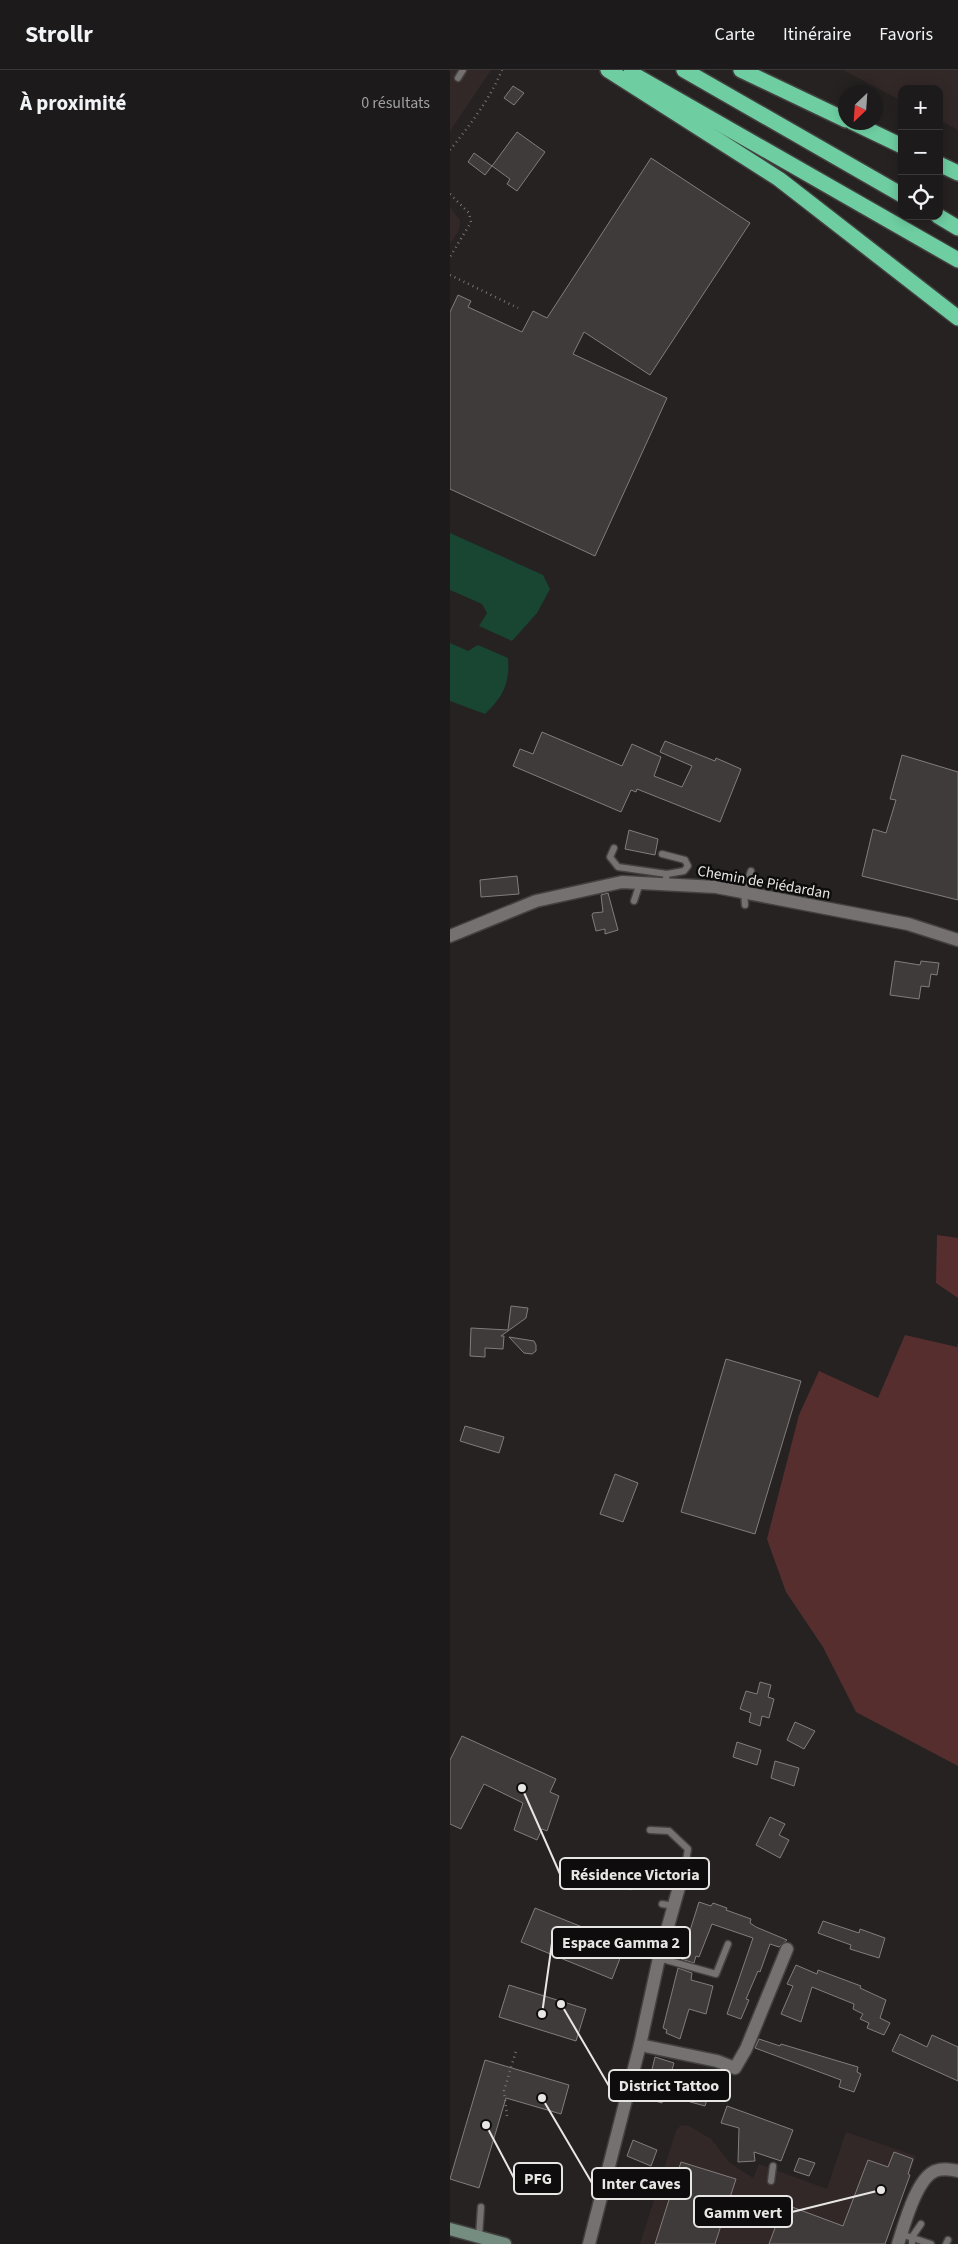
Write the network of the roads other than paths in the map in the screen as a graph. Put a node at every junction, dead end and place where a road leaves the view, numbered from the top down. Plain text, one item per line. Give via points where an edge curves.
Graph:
1 (463, 70) edge
2 (608, 70) edge
3 (625, 70) edge
4 (684, 70) edge
5 (741, 70) edge
6 (458, 78) dead end
7 (838, 116) edge
8 (869, 130) edge
9 (898, 144) edge
10 (943, 166) edge
11 (958, 173) edge
12 (898, 193) edge
13 (943, 219) edge
14 (958, 228) edge
15 (958, 260) edge
16 (958, 318) edge
17 (614, 848) dead end
18 (662, 854) dead end
19 (751, 871) dead end
20 (666, 879) junction
21 (640, 883) junction
22 (744, 898) junction
23 (634, 902) dead end
24 (450, 936) edge
25 (958, 940) edge
26 (650, 1830) dead end
27 (686, 1866) joint
28 (728, 1944) dead end
29 (787, 1949) dead end
30 (654, 1955) junction
31 (640, 2045) junction
32 (773, 2166) dead end
33 (958, 2171) edge
34 (771, 2181) dead end
35 (481, 2207) dead end
36 (921, 2224) dead end
37 (450, 2228) edge
38 (479, 2236) junction
39 (906, 2240) edge
40 (505, 2244) edge
41 (589, 2244) edge
42 (931, 2244) edge

1 - 6 lane
2 - 16 highway via 779,179
3 - 15 highway
4 - 12 highway
5 - 7 highway
8 - 9 highway
10 - 11 highway
13 - 14 highway
17 - 20 lane via 610,857 618,867
18 - 20 lane via 685,860 688,866
19 - 22 lane
20 - 21 street, Chemin de Piédardan
20 - 22 street, Chemin de Piédardan via 716,887
21 - 23 lane
21 - 24 street, Chemin de Piédardan via 622,882 536,901
22 - 25 street, Chemin de Piédardan via 908,924
26 - 27 lane via 669,1831 688,1849
27 - 30 street via 668,1905
28 - 30 lane via 716,1974
29 - 31 street via 735,2068
30 - 31 street
31 - 41 street
32 - 34 lane
33 - 39 street via 946,2168 933,2172 919,2187
35 - 38 lane
36 - 39 lane
37 - 38 main road
38 - 40 main road
39 - 42 lane

